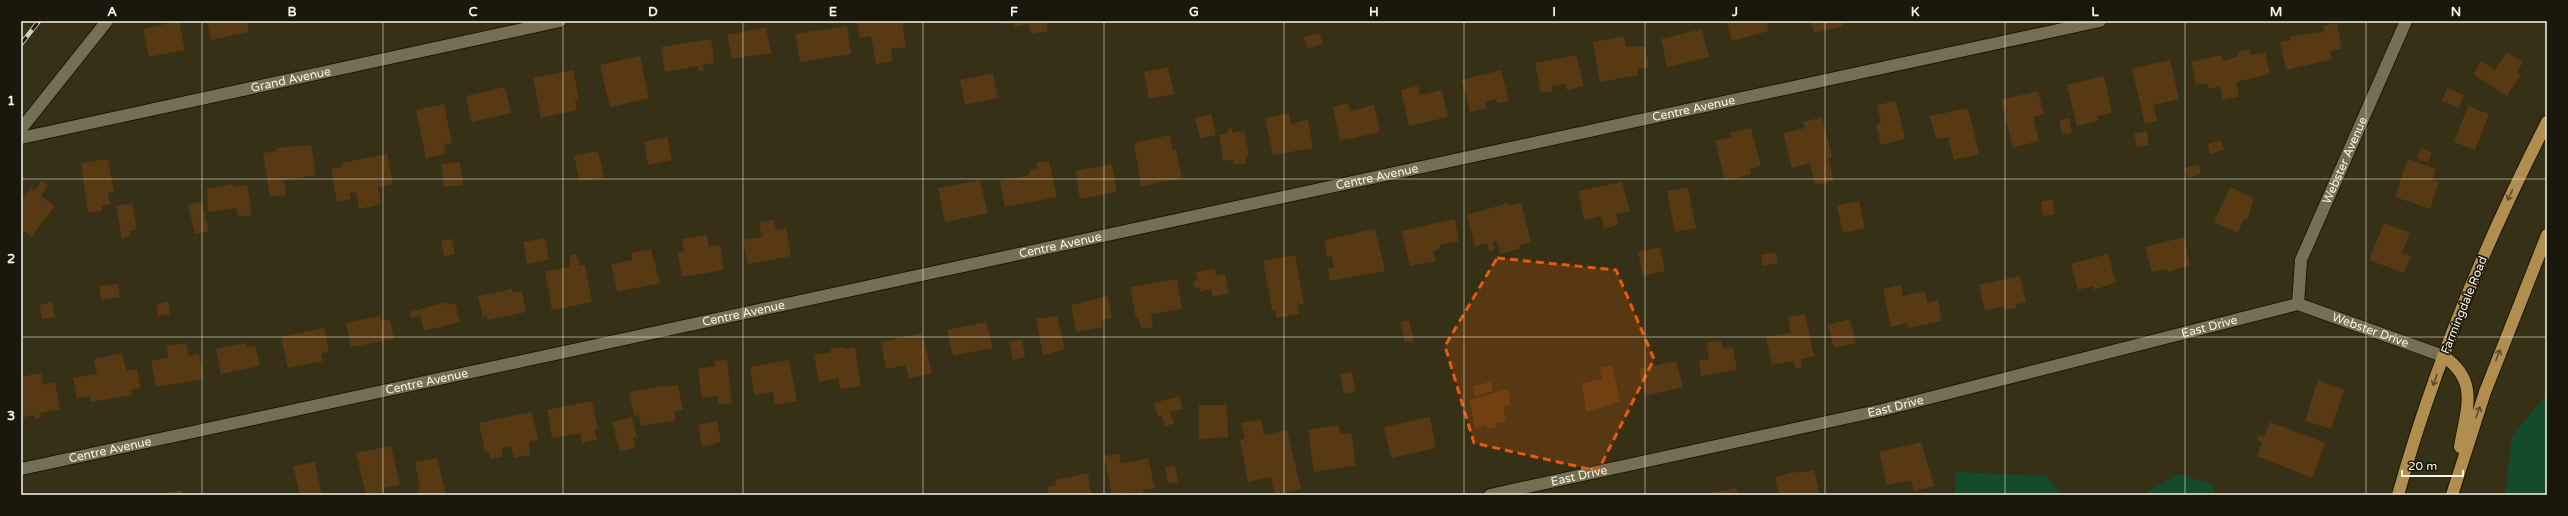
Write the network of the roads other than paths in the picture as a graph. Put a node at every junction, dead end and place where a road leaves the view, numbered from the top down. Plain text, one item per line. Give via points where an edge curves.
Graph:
1 (107, 21) edge
2 (560, 21) edge
3 (2100, 21) edge
4 (2406, 21) edge
5 (2547, 111) edge
6 (2547, 122) edge
7 (21, 129) edge
8 (21, 138) edge
9 (2527, 160) junction
10 (2547, 235) edge
11 (2298, 304) junction
12 (2443, 356) junction
13 (21, 469) edge
14 (2453, 492) edge
15 (1490, 495) edge
16 (2398, 495) edge

1 - 7 street
2 - 8 street, Grand Avenue
3 - 13 street, Centre Avenue
4 - 11 street, Webster Avenue via 2300,260
5 - 9 main road
6 - 9 main road, Farmingdale Road
9 -> 12 main road, Farmingdale Road via 2491,238
14 -> 10 main road via 2498,356
11 - 12 street, Webster Drive
11 - 15 street, East Drive via 1882,410
12 - 14 main road via 2462,372 2468,389
12 -> 16 main road, Farmingdale Road

